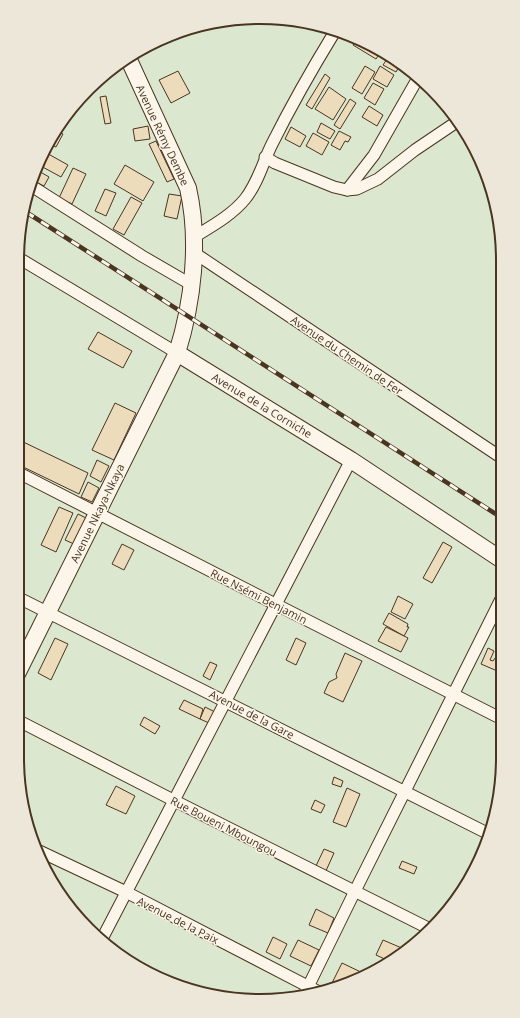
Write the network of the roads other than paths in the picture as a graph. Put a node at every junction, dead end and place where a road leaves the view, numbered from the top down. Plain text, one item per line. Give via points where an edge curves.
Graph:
1 (332, 36) edge
2 (130, 63) edge
3 (415, 83) edge
4 (453, 124) edge
5 (265, 157) junction
6 (35, 189) edge
7 (347, 190) junction
8 (194, 244) junction
9 (24, 261) edge
10 (192, 285) junction
11 (177, 353) junction
12 (496, 454) edge
13 (351, 460) junction
14 (24, 476) edge
15 (97, 513) junction
16 (496, 556) edge
17 (24, 601) edge
18 (276, 605) junction
19 (496, 609) edge
20 (48, 613) junction
21 (24, 660) edge
22 (453, 694) junction
23 (226, 701) junction
24 (496, 716) edge
25 (24, 724) edge
26 (405, 791) junction
27 (175, 801) junction
28 (484, 831) edge
29 (44, 853) edge
30 (355, 891) junction
31 (126, 892) junction
32 (425, 927) edge
33 (104, 935) edge
34 (311, 988) edge
35 (306, 989) edge

1 - 5 street via 308,75
2 - 8 street, Avenue Rémy Dembe via 188,188 194,221
3 - 7 street via 374,155
4 - 7 street via 378,179
5 - 7 street via 334,187
5 - 8 street via 245,199
6 - 10 street
8 - 10 street, Avenue Rémy Dembe
8 - 12 street, Avenue du Chemin de Fer
9 - 11 street, Avenue de la Corniche
10 - 11 street, Avenue Rémy Dembe via 184,332
11 - 13 street, Avenue de la Corniche
11 - 15 street, Avenue Nkaya-Nkaya
13 - 16 street, Avenue de la Corniche
13 - 18 street
14 - 15 street, Rue Nsémi Benjamin
15 - 18 street, Rue Nsémi Benjamin
15 - 20 street, Avenue Nkaya-Nkaya
17 - 20 street, Avenue de la Gare
18 - 22 street, Rue Nsémi Benjamin
18 - 23 street
19 - 22 street
20 - 21 street, Avenue Nkaya-Nkaya
20 - 23 street, Avenue de la Gare
22 - 24 street, Rue Nsémi Benjamin
22 - 26 street
23 - 26 street, Avenue de la Gare
23 - 27 street
25 - 27 street, Rue Boueni Mboungou
26 - 28 street, Avenue de la Gare
26 - 30 street
27 - 30 street, Rue Boueni Mboungou
27 - 31 street
29 - 31 street, Avenue de la Paix
30 - 32 street, Rue Boueni Mboungou
30 - 34 street
31 - 33 street
31 - 35 street, Avenue de la Paix

